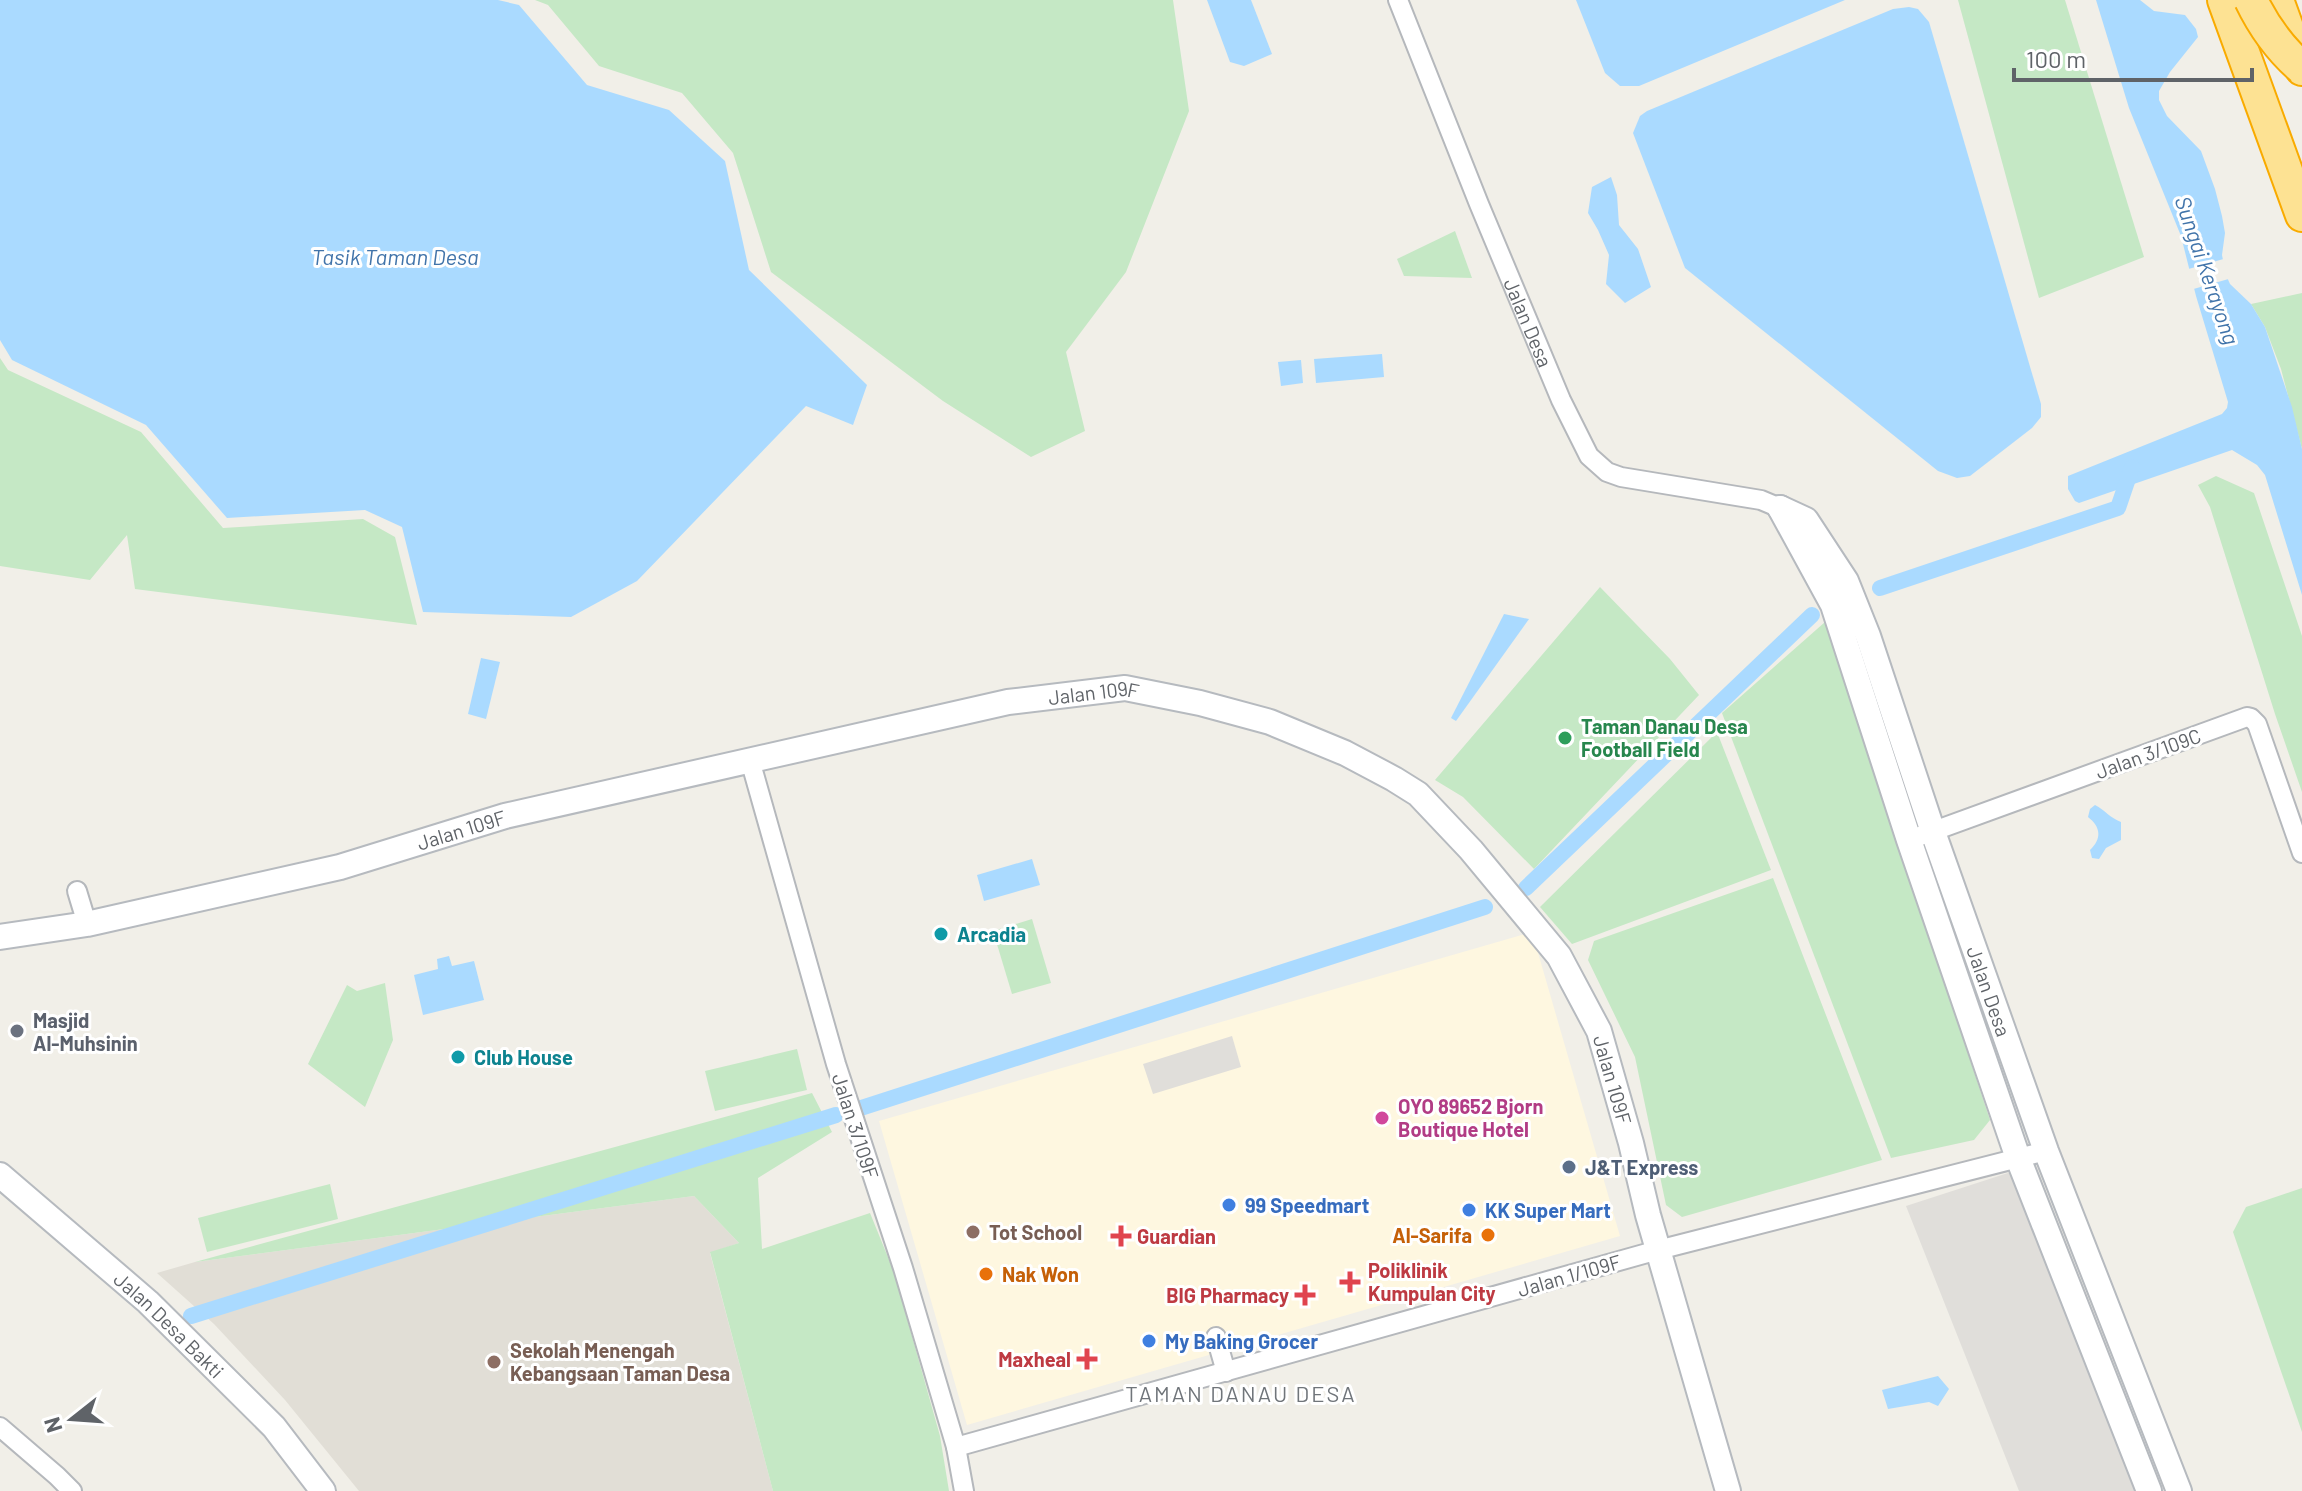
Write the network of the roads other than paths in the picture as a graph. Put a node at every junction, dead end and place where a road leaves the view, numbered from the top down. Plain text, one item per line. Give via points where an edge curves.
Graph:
1 (1398, 0) edge
2 (2224, 0) edge
3 (2251, 0) edge
4 (2277, 0) edge
5 (2302, 69) edge
6 (2302, 215) edge
7 (1780, 508) junction
8 (750, 760) junction
9 (1933, 832) junction
10 (1909, 840) junction
11 (2302, 853) edge
12 (77, 891) dead end
13 (87, 924) junction
14 (0, 937) edge
15 (2046, 1151) junction
16 (2018, 1158) junction
17 (0, 1175) edge
18 (1658, 1250) junction
19 (1216, 1337) dead end
20 (1226, 1372) junction
21 (0, 1427) edge
22 (956, 1447) junction
23 (72, 1491) edge
24 (323, 1491) edge
25 (964, 1491) edge
26 (1728, 1491) edge
27 (2149, 1491) edge
28 (2179, 1491) edge

1 - 7 street, Jalan Desa via 1561,400 1589,456 1621,477 1761,500
2 - 6 highway
3 - 5 highway, bridge
4 - 5 highway
7 - 9 street, Jalan Desa via 1806,520 1846,581
7 - 10 street, Jalan Desa via 1833,605
8 - 13 street, Jalan 109F via 505,816 340,867
8 - 18 street, Jalan 109F via 1008,702 1125,688 1270,722 1394,779 1418,794 1471,850 1559,956 1599,1031
8 - 22 street, Jalan 3/109F via 836,1064
9 - 10 street, Jalan 3/109C
9 - 11 street, Jalan 3/109C via 2247,717 2255,720
9 - 15 street, Jalan Desa
10 - 16 street, Jalan Desa
12 - 13 street
13 - 14 street, Jalan 109F
15 - 16 street, Jalan 1/109F
15 - 28 street, Jalan Desa
16 - 18 street, Jalan 1/109F
16 - 27 street, Jalan Desa
17 - 24 street, Jalan Desa Bakti via 148,1302 274,1427
18 - 20 street, Jalan 1/109F
18 - 26 street, Jalan 109F
19 - 20 street
20 - 22 street, Jalan 1/109F
21 - 23 street
22 - 25 street, Jalan 3/109F

